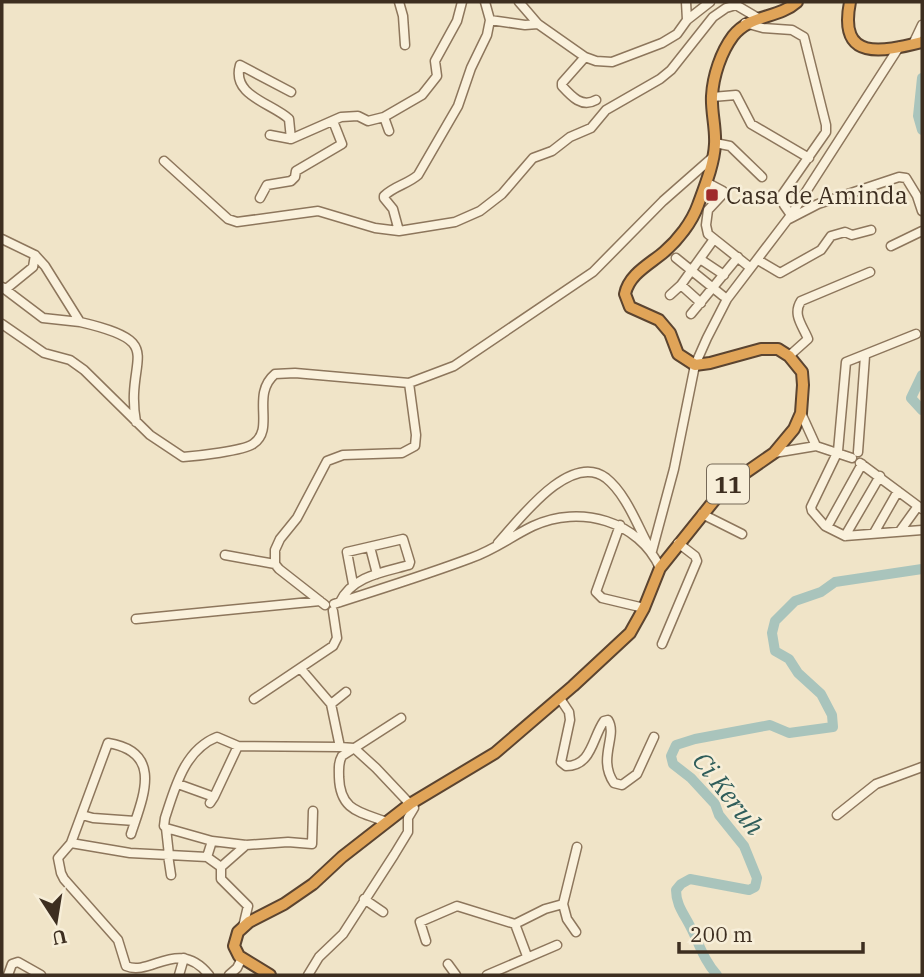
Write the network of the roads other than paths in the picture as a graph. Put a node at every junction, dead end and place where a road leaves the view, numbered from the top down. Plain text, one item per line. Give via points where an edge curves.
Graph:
1 (399, 2) edge
2 (461, 2) edge
3 (485, 2) edge
4 (519, 2) edge
5 (686, 2) edge
6 (710, 2) edge
7 (797, 2) edge
8 (850, 2) edge
9 (758, 18) junction
10 (490, 20) junction
11 (687, 20) junction
12 (538, 23) junction
13 (745, 23) junction
14 (922, 25) edge
15 (917, 43) edge
16 (405, 45) dead end
17 (899, 47) junction
18 (585, 57) junction
19 (291, 92) dead end
20 (712, 97) junction
21 (596, 100) dead end
22 (384, 117) junction
23 (333, 121) junction
24 (389, 131) dead end
25 (270, 135) dead end
26 (291, 139) junction
27 (715, 142) junction
28 (713, 157) junction
29 (809, 158) junction
30 (164, 161) dead end
31 (762, 177) dead end
32 (706, 182) junction
33 (260, 198) dead end
34 (922, 211) edge
35 (788, 217) junction
36 (871, 230) dead end
37 (399, 231) junction
38 (922, 231) edge
39 (2, 239) edge
40 (714, 239) junction
41 (891, 246) dead end
42 (35, 255) junction
43 (738, 257) junction
44 (676, 258) dead end
45 (700, 259) junction
46 (758, 260) junction
47 (747, 265) dead end
48 (691, 271) junction
49 (870, 272) dead end
50 (724, 275) junction
51 (681, 285) junction
52 (4, 288) edge
53 (714, 288) junction
54 (670, 295) dead end
55 (723, 296) dead end
56 (701, 303) junction
57 (691, 314) dead end
58 (80, 322) junction
59 (2, 324) edge
60 (916, 334) dead end
61 (789, 356) junction
62 (865, 356) junction
63 (695, 365) junction
64 (409, 383) junction
65 (801, 413) junction
66 (136, 422) junction
67 (816, 446) junction
68 (838, 451) junction
69 (774, 453) junction
70 (855, 455) junction
71 (861, 463) junction
72 (880, 476) junction
73 (898, 491) junction
74 (920, 507) edge
75 (702, 514) junction
76 (620, 525) junction
77 (827, 527) junction
78 (922, 530) edge
79 (900, 531) junction
80 (874, 533) junction
81 (742, 534) dead end
82 (845, 536) junction
83 (678, 543) junction
84 (369, 547) junction
85 (491, 551) junction
86 (652, 551) junction
87 (225, 555) dead end
88 (275, 564) junction
89 (660, 568) junction
90 (377, 575) junction
91 (353, 584) junction
92 (331, 605) junction
93 (644, 608) junction
94 (136, 619) dead end
95 (662, 644) dead end
96 (301, 669) junction
97 (346, 692) dead end
98 (559, 696) junction
99 (254, 699) dead end
100 (331, 704) junction
101 (401, 718) dead end
102 (654, 737) dead end
103 (238, 746) junction
104 (340, 747) junction
105 (354, 748) junction
106 (922, 767) edge
107 (178, 784) junction
108 (411, 803) junction
109 (313, 811) dead end
110 (82, 815) junction
111 (837, 815) dead end
112 (135, 821) junction
113 (387, 822) junction
114 (166, 828) junction
115 (131, 834) dead end
116 (212, 841) junction
117 (71, 843) junction
118 (246, 845) junction
119 (577, 847) dead end
120 (168, 855) junction
121 (207, 857) junction
122 (221, 867) junction
123 (171, 875) dead end
124 (364, 899) junction
125 (564, 904) junction
126 (383, 912) dead end
127 (515, 924) junction
128 (243, 927) junction
129 (576, 932) dead end
130 (426, 941) dead end
131 (557, 945) dead end
132 (527, 956) junction
133 (319, 957) junction
134 (184, 958) junction
135 (242, 958) junction
136 (448, 964) dead end
137 (2, 970) edge
138 (8, 975) edge
139 (41, 975) edge
140 (179, 975) edge
141 (209, 975) edge
142 (229, 975) edge
143 (270, 975) edge
144 (302, 975) edge
145 (308, 975) edge
146 (456, 975) edge
147 (487, 975) edge

1 - 16 street
2 - 22 street via 457,21 435,61 437,76 422,95
3 - 10 street
4 - 12 street
5 - 11 street
6 - 11 street
7 - 9 highway
8 - 17 highway via 847,23 854,41 871,50
9 - 13 highway
9 - 37 street via 736,5 726,8 713,17 671,70 606,110 591,128 533,158 492,203 455,222
10 - 12 street
10 - 37 street via 458,106 429,159 410,182 384,195
11 - 18 street via 677,34 624,59
12 - 18 street
13 - 20 highway via 722,54
13 - 29 street via 792,30 804,37 826,125
14 - 15 street
15 - 17 highway
17 - 35 street
18 - 21 street via 562,86 582,103
19 - 26 street via 240,65 245,90 289,119
20 - 27 highway
20 - 29 street via 736,95 751,124
22 - 23 street via 368,121 351,116
22 - 24 street
23 - 26 street
23 - 33 street via 342,144 300,167 290,181 267,185
25 - 26 street
27 - 28 highway
27 - 31 street via 730,146
28 - 32 highway
28 - 64 street via 573,287 454,366
29 - 35 street via 782,197
30 - 37 street via 237,222 318,211
32 - 40 street via 723,191 708,210 708,234
32 - 63 highway via 694,215 664,252 632,280 625,294 630,307 659,320 678,354
34 - 35 street via 911,183 899,177
35 - 46 street
36 - 46 street via 831,236 821,250 780,273
38 - 41 street
39 - 42 street
40 - 43 street
40 - 45 street
42 - 52 street via 33,267
42 - 58 street
43 - 47 street
43 - 50 street
44 - 48 street
45 - 48 street
45 - 50 street
46 - 63 street via 727,299
48 - 51 street
48 - 53 street
49 - 61 street via 801,301 797,317 808,339
50 - 53 street
51 - 54 street
51 - 56 street
52 - 58 street via 43,318
53 - 55 street
53 - 56 street
56 - 57 street
58 - 66 street via 126,336 135,345 139,360 133,397
59 - 66 street via 44,353 70,360 84,370
60 - 62 street
61 - 63 highway via 778,349 761,348
61 - 65 highway via 802,372
62 - 68 street via 844,364
62 - 70 street
63 - 86 street
64 - 66 street via 275,374 263,390 263,428 257,442 195,457 183,457
64 - 88 street via 415,446 402,453 343,455 327,461 280,539
65 - 67 street
65 - 69 highway, 11
67 - 68 street
67 - 69 street
68 - 70 street
68 - 77 street via 811,507
69 - 75 highway, 11 via 732,480
70 - 71 street via 862,456
71 - 72 street
71 - 77 street
72 - 73 street
72 - 82 street
73 - 74 street
73 - 80 street
74 - 79 street
75 - 81 street
75 - 83 highway, 11
76 - 85 street via 588,517 550,520
76 - 86 street
76 - 93 street via 596,592 602,598
77 - 82 street
78 - 79 street
79 - 80 street
80 - 82 street
83 - 89 highway, 11
83 - 95 street via 697,561
84 - 90 street
84 - 90 street via 405,541 409,565
84 - 91 street via 347,552
85 - 86 street via 545,492 569,476 586,472 605,477 619,491
85 - 92 street
86 - 89 street
87 - 88 street
88 - 92 street
89 - 93 highway, 11
90 - 91 street
91 - 92 street
92 - 94 street
92 - 96 street via 336,642
93 - 98 highway, 11 via 622,642
96 - 99 street
96 - 100 street
97 - 100 street
98 - 102 street via 570,720 561,762 566,766 589,755 597,731 608,719 607,765 612,779 622,785 637,774
98 - 108 highway, 11 via 495,753
100 - 104 street
101 - 105 street
103 - 104 street
103 - 107 street via 217,737 202,744 187,761
103 - 107 street via 212,800
104 - 105 street
105 - 108 street
105 - 113 street via 340,759 343,800
106 - 111 street via 876,784
107 - 114 street via 165,818
108 - 113 highway, 11
108 - 124 street via 408,832
109 - 118 street via 312,844
110 - 112 street
110 - 112 street via 110,743 133,751 144,765 145,781
110 - 117 street
112 - 115 street
113 - 128 highway, 11 via 313,884
114 - 116 street
114 - 120 street
116 - 118 street
116 - 121 street
117 - 120 street
117 - 134 street via 58,858 61,873 118,940 126,966
118 - 122 street
119 - 125 street
120 - 121 street
120 - 123 street
121 - 122 street
122 - 128 street via 221,879 248,906
124 - 126 street
124 - 133 street via 343,934
125 - 127 street
125 - 129 street
127 - 130 street via 457,906 420,922
127 - 132 street
128 - 135 highway via 234,946
131 - 132 street
132 - 147 street
133 - 144 street
133 - 145 street
134 - 140 street
134 - 141 street
135 - 142 street
135 - 143 highway
136 - 146 street
137 - 138 street
138 - 139 street via 12,964 18,962

